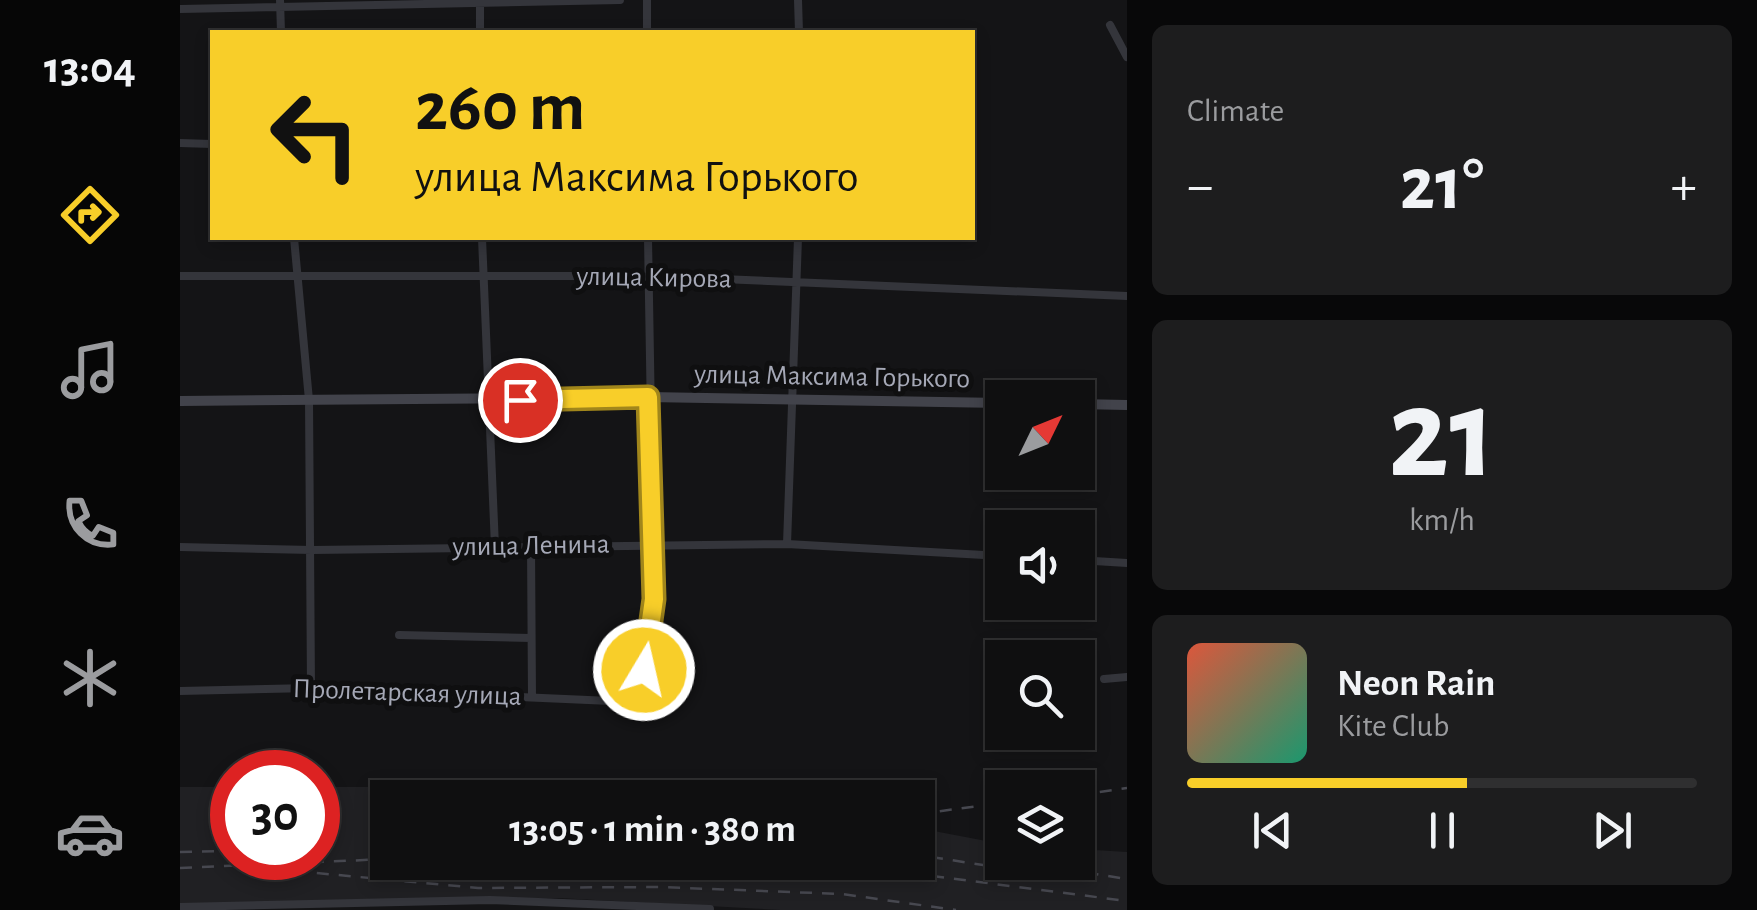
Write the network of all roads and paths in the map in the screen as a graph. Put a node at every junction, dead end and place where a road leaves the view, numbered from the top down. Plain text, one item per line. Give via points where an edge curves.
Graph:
1 (620, 0) edge
2 (647, 0) edge
3 (798, 0) edge
4 (280, 4) edge
5 (480, 6) junction
6 (180, 9) edge
7 (1110, 24) dead end
8 (281, 30) edge
9 (480, 30) edge
10 (647, 30) edge
11 (798, 30) edge
12 (1127, 57) edge
13 (180, 144) edge
14 (210, 144) edge
15 (294, 240) edge
16 (482, 240) edge
17 (648, 240) edge
18 (798, 240) edge
19 (297, 273) junction
20 (180, 276) edge
21 (482, 276) junction
22 (648, 276) junction
23 (798, 283) junction
24 (1127, 296) edge
25 (648, 397) junction
26 (792, 399) junction
27 (308, 400) junction
28 (488, 401) junction
29 (180, 402) edge
30 (985, 402) edge
31 (1095, 404) edge
32 (1127, 405) edge
33 (652, 544) junction
34 (786, 544) junction
35 (531, 546) junction
36 (180, 547) edge
37 (495, 547) junction
38 (312, 550) junction
39 (985, 555) edge
40 (1095, 561) edge
41 (1127, 563) edge
42 (399, 635) dead end
43 (531, 638) junction
44 (1127, 677) edge
45 (1104, 678) dead end
46 (311, 688) junction
47 (180, 691) edge
48 (532, 697) junction
49 (490, 905) edge
50 (180, 907) edge
51 (710, 909) edge

1 - 5 street
2 - 10 street
3 - 11 street
4 - 5 street
4 - 6 street
4 - 8 street
5 - 9 street
7 - 12 street
13 - 14 street
15 - 19 street
16 - 21 street
17 - 22 street
18 - 23 street
19 - 20 street, улица Кирова
19 - 21 street, улица Кирова
19 - 27 street
21 - 22 street, улица Кирова
21 - 28 street
22 - 23 street, улица Кирова
22 - 25 street
23 - 24 street, улица Кирова
23 - 26 street
25 - 26 street, улица Максима Горького
25 - 28 street, улица Максима Горького
25 - 33 street
26 - 30 street, улица Максима Горького
26 - 34 street
27 - 28 street, улица Максима Горького
27 - 29 street, улица Максима Горького
27 - 38 street
28 - 37 street
31 - 32 street
33 - 34 street, улица Ленина
33 - 35 street, улица Ленина
33 - 48 street, Пролетарская улица via 650,649 634,702
34 - 39 street, улица Ленина
35 - 37 street, улица Ленина
35 - 43 street
36 - 38 street, улица Ленина
37 - 38 street, улица Ленина
38 - 46 street
40 - 41 street
42 - 43 street
43 - 48 street
44 - 45 street
46 - 47 street, Пролетарская улица
46 - 48 street, Пролетарская улица
49 - 50 street
49 - 51 street

